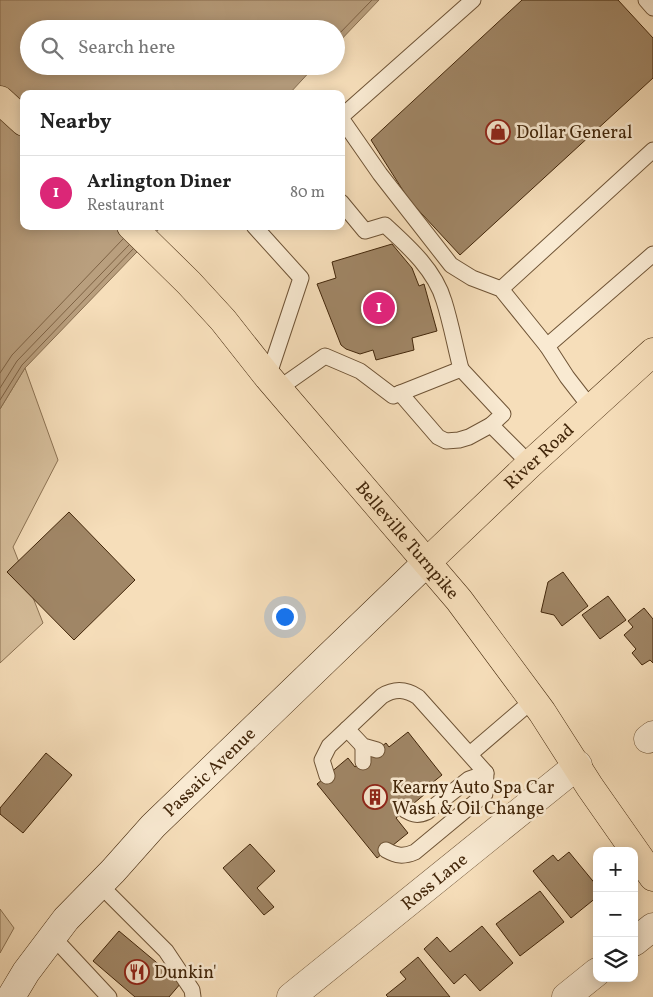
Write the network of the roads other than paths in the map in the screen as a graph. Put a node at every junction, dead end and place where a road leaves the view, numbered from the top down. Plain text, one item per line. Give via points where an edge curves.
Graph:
1 (473, 0) edge
2 (646, 0) edge
3 (653, 8) edge
4 (0, 100) edge
5 (345, 113) edge
6 (20, 118) edge
7 (345, 123) edge
8 (653, 150) edge
9 (345, 207) edge
10 (136, 230) edge
11 (258, 230) edge
12 (653, 254) edge
13 (501, 289) junction
14 (547, 346) junction
15 (653, 352) edge
16 (460, 369) junction
17 (273, 382) junction
18 (400, 393) junction
19 (591, 408) junction
20 (491, 424) junction
21 (530, 464) junction
22 (427, 562) junction
23 (533, 700) junction
24 (346, 729) junction
25 (470, 754) junction
26 (363, 762) dead end
27 (578, 765) junction
28 (486, 773) junction
29 (327, 776) dead end
30 (405, 810) dead end
31 (386, 850) dead end
32 (653, 877) edge
33 (100, 884) junction
34 (653, 927) edge
35 (53, 937) junction
36 (638, 939) edge
37 (593, 975) edge
38 (11, 997) edge
39 (109, 997) edge
40 (193, 997) edge
41 (291, 997) edge
42 (566, 997) edge

1 - 5 lane
2 - 3 lane
4 - 6 main road
7 - 13 lane via 380,174 451,265 472,278
8 - 13 lane
9 - 16 lane via 365,231 385,225 412,249 431,275 444,299
10 - 17 main road, Belleville Turnpike via 223,320
11 - 17 lane via 301,278
12 - 14 lane
13 - 14 lane
14 - 19 lane
15 - 19 main road, River Road
16 - 18 lane
16 - 20 lane via 503,412
17 - 18 lane via 325,356 360,370 393,396
17 - 22 main road, Belleville Turnpike
18 - 20 lane via 443,440 458,440
19 - 21 main road, River Road
20 - 21 lane
21 - 22 main road, River Road
22 - 23 main road, Belleville Turnpike
22 - 33 main road, Passaic Avenue via 153,826
23 - 25 lane
23 - 27 main road, Belleville Turnpike
24 - 25 lane via 387,692 410,692
24 - 26 lane via 370,748
24 - 29 lane via 329,746 322,760
25 - 28 lane
27 - 32 main road, Belleville Turnpike
27 - 41 main road, Ross Lane
28 - 30 lane via 422,806 421,815
28 - 31 lane via 485,794 415,852 404,857
33 - 35 main road, Passaic Avenue via 66,918
33 - 40 lane via 166,951 192,990
34 - 36 main road
35 - 38 main road, Passaic Avenue
35 - 39 lane
37 - 42 main road

